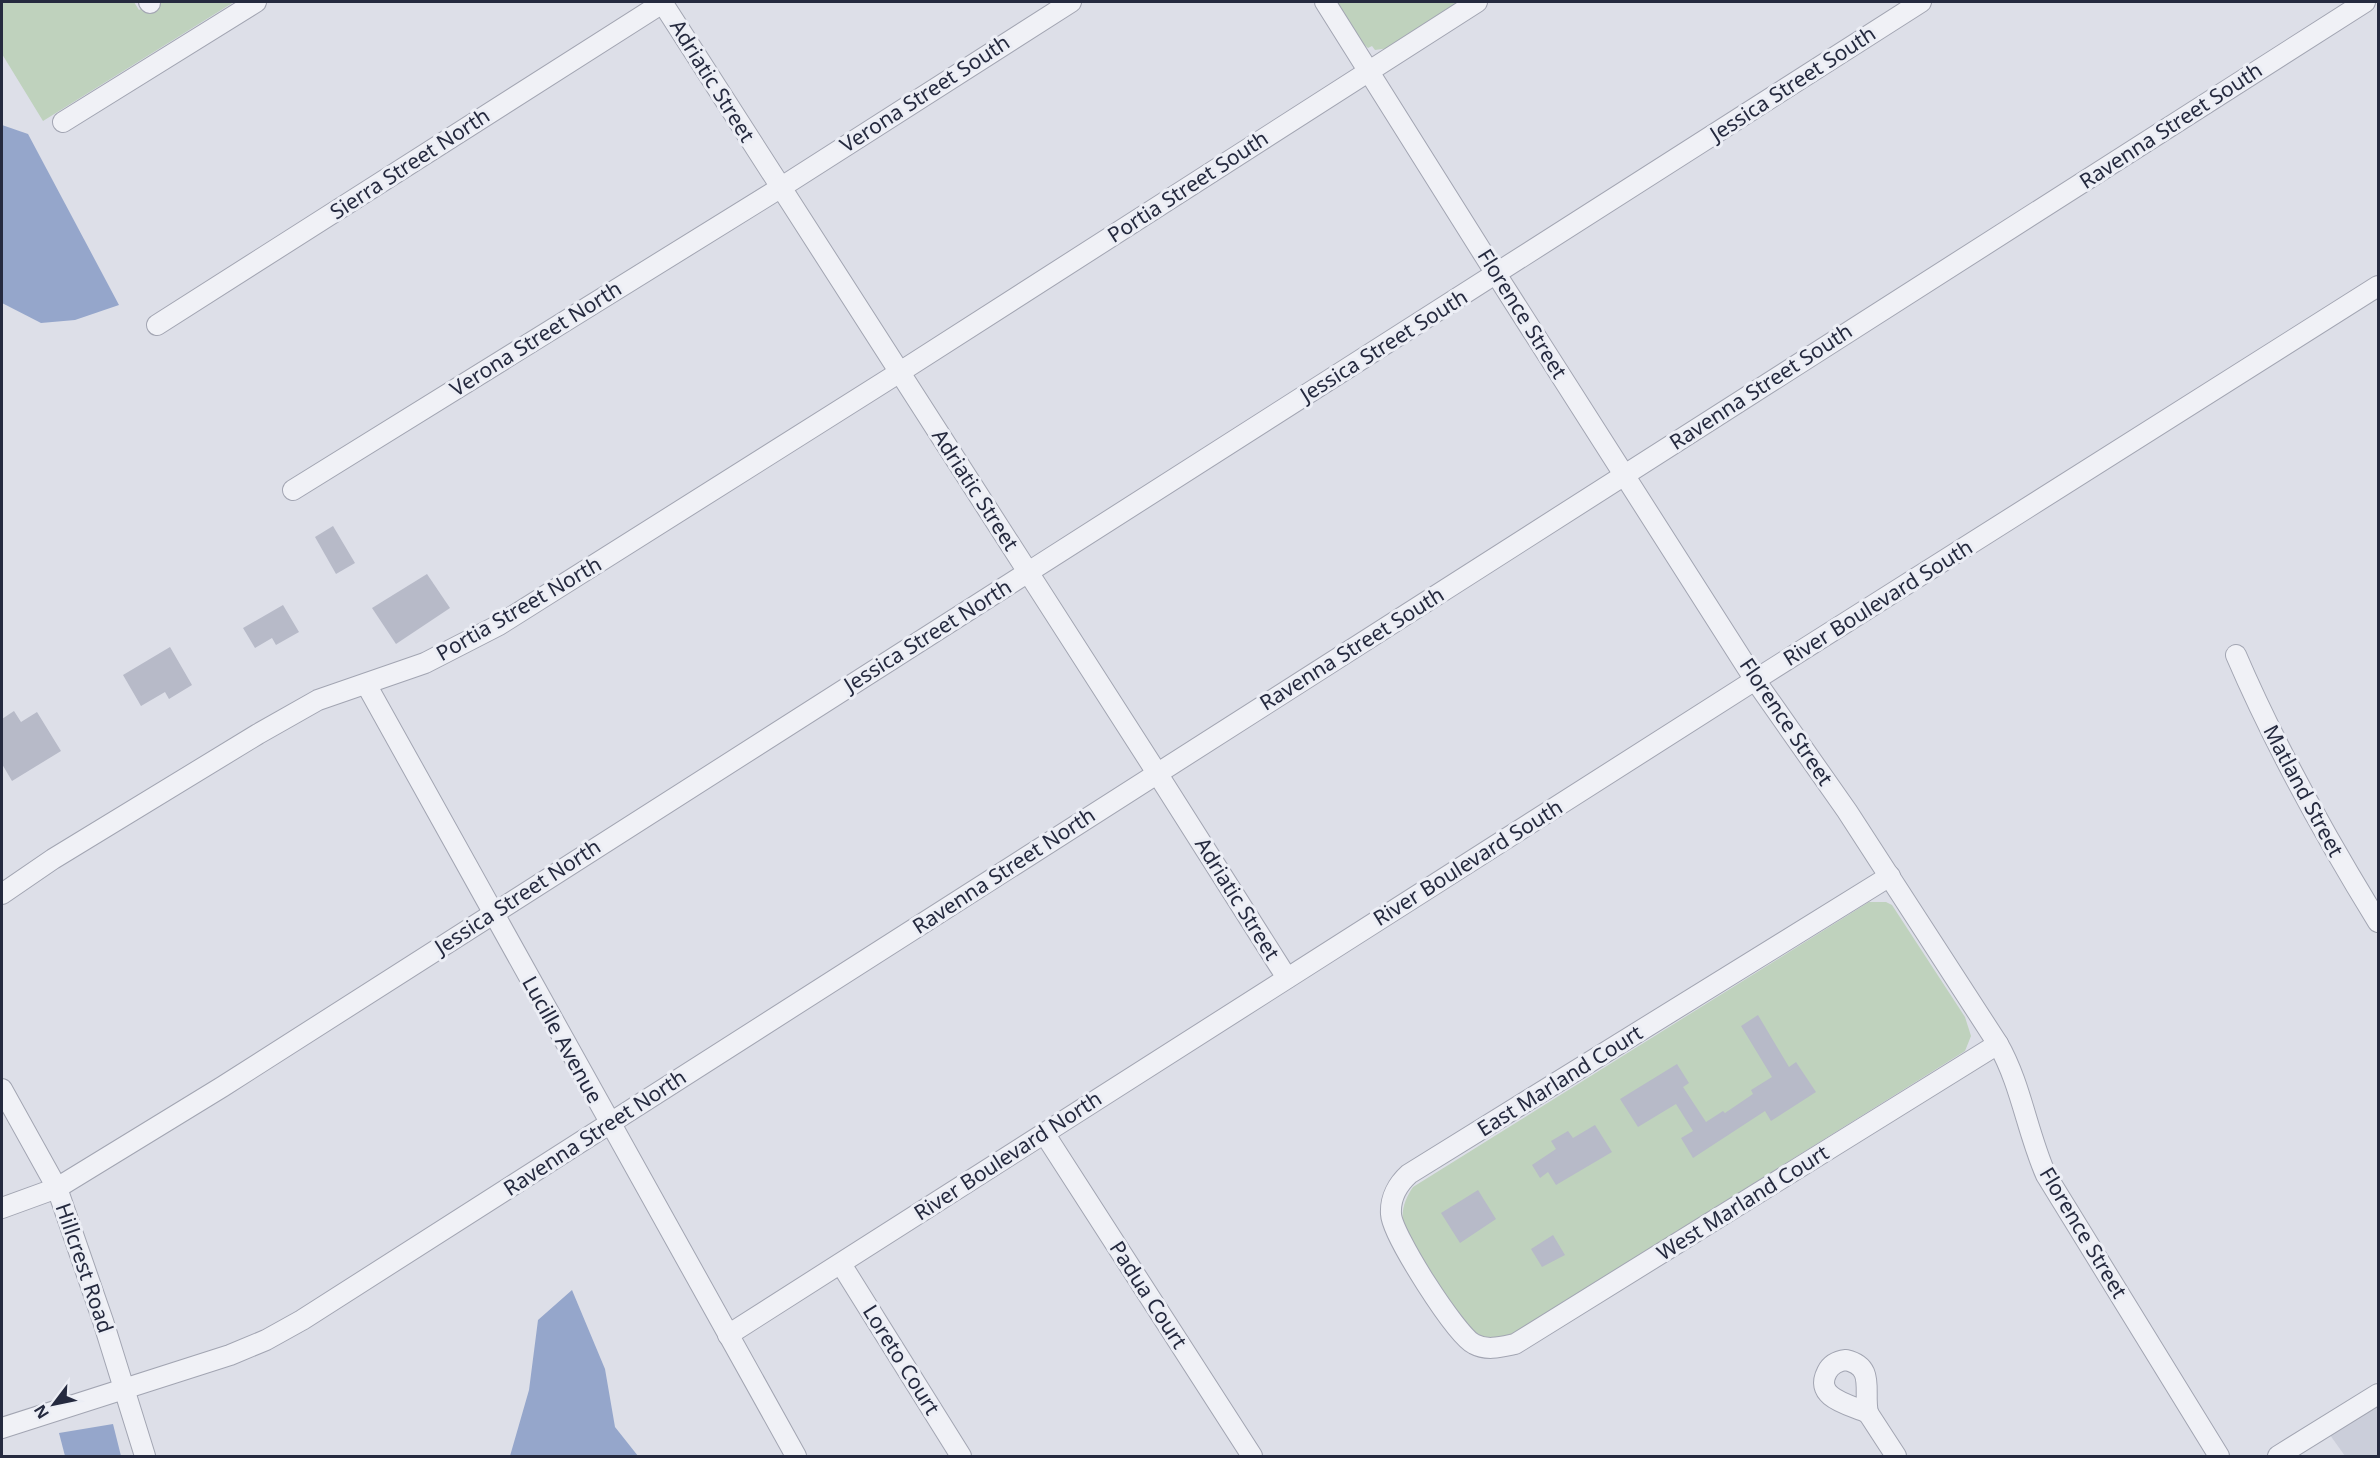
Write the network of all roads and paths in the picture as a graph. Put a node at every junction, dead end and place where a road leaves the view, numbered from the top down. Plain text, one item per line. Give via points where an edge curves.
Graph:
1 (256, 2) edge
2 (663, 2) edge
3 (1071, 2) edge
4 (1325, 2) edge
5 (1477, 2) edge
6 (1921, 2) edge
7 (2365, 2) edge
8 (1369, 70) junction
9 (63, 122) dead end
10 (780, 188) junction
11 (1496, 274) junction
12 (2379, 286) edge
13 (157, 326) dead end
14 (900, 372) junction
15 (1624, 475) junction
16 (293, 490) dead end
17 (1028, 572) junction
18 (2236, 655) dead end
19 (1755, 680) junction
20 (366, 684) junction
21 (1157, 773) junction
22 (1890, 876) junction
23 (2, 894) edge
24 (492, 914) junction
25 (2379, 922) edge
26 (1287, 978) junction
27 (1998, 1044) junction
28 (2, 1089) edge
29 (610, 1124) junction
30 (1044, 1132) junction
31 (57, 1188) junction
32 (2, 1208) edge
33 (841, 1264) junction
34 (728, 1335) junction
35 (1483, 1347) joint
36 (125, 1388) junction
37 (2379, 1394) edge
38 (1868, 1413) dead end
39 (2, 1428) edge
40 (145, 1456) edge
41 (796, 1456) edge
42 (960, 1456) edge
43 (1252, 1456) edge
44 (1896, 1456) edge
45 (2218, 1456) edge
46 (2278, 1456) edge

1 - 9 street
2 - 10 street, Adriatic Street
2 - 13 street, Sierra Street North
3 - 10 street, Verona Street South
4 - 8 street, Florence Street
5 - 8 street, Portia Street South
6 - 11 street, Jessica Street South
7 - 15 street, Ravenna Street South
8 - 11 street, Florence Street
8 - 14 street, Portia Street South
10 - 14 street, Adriatic Street
10 - 16 street, Verona Street North
11 - 15 street, Florence Street
11 - 17 street, Jessica Street South
12 - 19 street, River Boulevard South
14 - 17 street, Adriatic Street
14 - 20 street, Portia Street North via 499,625 425,663
15 - 19 street, Florence Street
15 - 21 street, Ravenna Street South
17 - 21 street, Adriatic Street
17 - 24 street, Jessica Street North
18 - 25 street, Matland Street via 2256,703 2328,841
19 - 22 street, Florence Street
19 - 26 street, River Boulevard South
20 - 23 street, Portia Street North via 318,700 258,734
20 - 24 street, Lucille Avenue
21 - 26 street, Adriatic Street
21 - 29 street, Ravenna Street North
22 - 27 street, Florence Street
22 - 35 street, East Marland Court via 1402,1180 1391,1213 1398,1236 1453,1324 1466,1339
24 - 29 street, Lucille Avenue
24 - 31 street, Jessica Street North
26 - 30 street, River Boulevard North
27 - 35 street, West Marland Court via 1525,1339 1503,1347
27 - 45 street, Florence Street via 2010,1068 2046,1175
28 - 31 street, Hillcrest Road
29 - 34 street, Lucille Avenue
29 - 36 street, Ravenna Street North via 267,1340
30 - 33 street, River Boulevard North
30 - 43 street, Padua Court
31 - 32 street, Jessica Street North
31 - 36 street, Hillcrest Road
33 - 34 street, River Boulevard North
33 - 42 street, Loreto Court
34 - 41 street, Lucille Avenue
36 - 39 street, Ravenna Street North
36 - 40 street, Hillcrest Road
37 - 46 street
38 - 44 street

